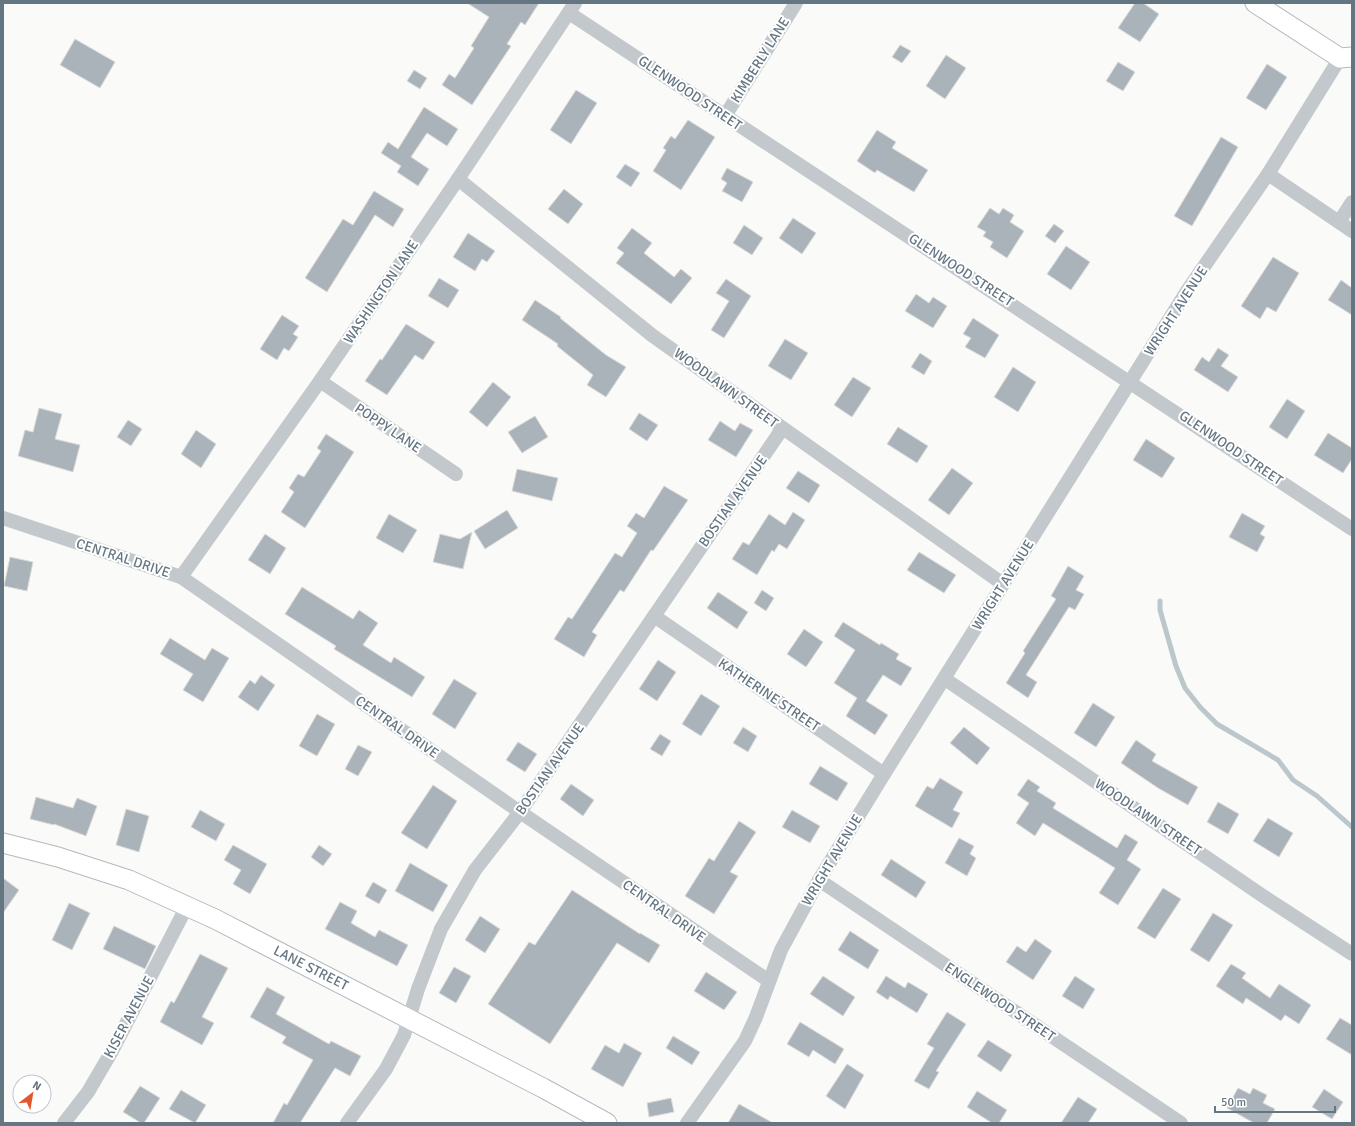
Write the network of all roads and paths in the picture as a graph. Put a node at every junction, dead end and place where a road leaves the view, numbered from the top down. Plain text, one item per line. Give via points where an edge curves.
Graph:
1 (796, 3) edge
2 (1255, 3) edge
3 (572, 8) edge
4 (1346, 58) edge
5 (725, 116) junction
6 (1268, 174) junction
7 (458, 179) junction
8 (1352, 202) edge
9 (1339, 222) junction
10 (1352, 231) edge
11 (320, 381) junction
12 (1131, 382) junction
13 (782, 429) junction
14 (456, 474) dead end
15 (3, 518) edge
16 (1352, 529) edge
17 (181, 577) junction
18 (1004, 584) junction
19 (654, 616) junction
20 (944, 679) junction
21 (884, 774) junction
22 (520, 812) junction
23 (3, 843) edge
24 (819, 880) junction
25 (187, 906) junction
26 (1352, 954) edge
27 (769, 982) junction
28 (410, 1019) junction
29 (64, 1123) edge
30 (347, 1123) edge
31 (607, 1123) edge
32 (687, 1123) edge
33 (1181, 1123) edge

1 - 5 street, KIMBERLY LANE
2 - 4 main road
3 - 5 street, GLENWOOD STREET
3 - 7 street, WASHINGTON LANE
4 - 6 street, WRIGHT AVENUE
5 - 12 street, GLENWOOD STREET
6 - 9 street
6 - 12 street, WRIGHT AVENUE via 1187,290
7 - 11 street, WASHINGTON LANE
7 - 13 street, WOODLAWN STREET via 653,336
8 - 9 street
9 - 10 street
11 - 14 street, POPPY LANE
11 - 17 street, WASHINGTON LANE
12 - 16 street, GLENWOOD STREET
12 - 18 street, WRIGHT AVENUE
13 - 18 street, WOODLAWN STREET
13 - 19 street, BOSTIAN AVENUE
15 - 17 street, CENTRAL DRIVE
17 - 22 street, CENTRAL DRIVE
18 - 20 street, WRIGHT AVENUE
19 - 21 street, KATHERINE STREET
19 - 22 street, BOSTIAN AVENUE
20 - 21 street, WRIGHT AVENUE
20 - 26 street, WOODLAWN STREET
21 - 24 street, WRIGHT AVENUE
22 - 27 street, CENTRAL DRIVE
22 - 28 street, BOSTIAN AVENUE via 475,870 441,929 418,989
23 - 25 main road, LANE STREET via 58,857 129,880
24 - 27 street, WRIGHT AVENUE via 781,950
24 - 33 street, ENGLEWOOD STREET
25 - 28 main road, LANE STREET
25 - 29 street, KISER AVENUE via 112,1052 88,1092
27 - 32 street, WRIGHT AVENUE via 745,1041
28 - 30 street, BOSTIAN AVENUE via 386,1069
28 - 31 main road, LANE STREET

